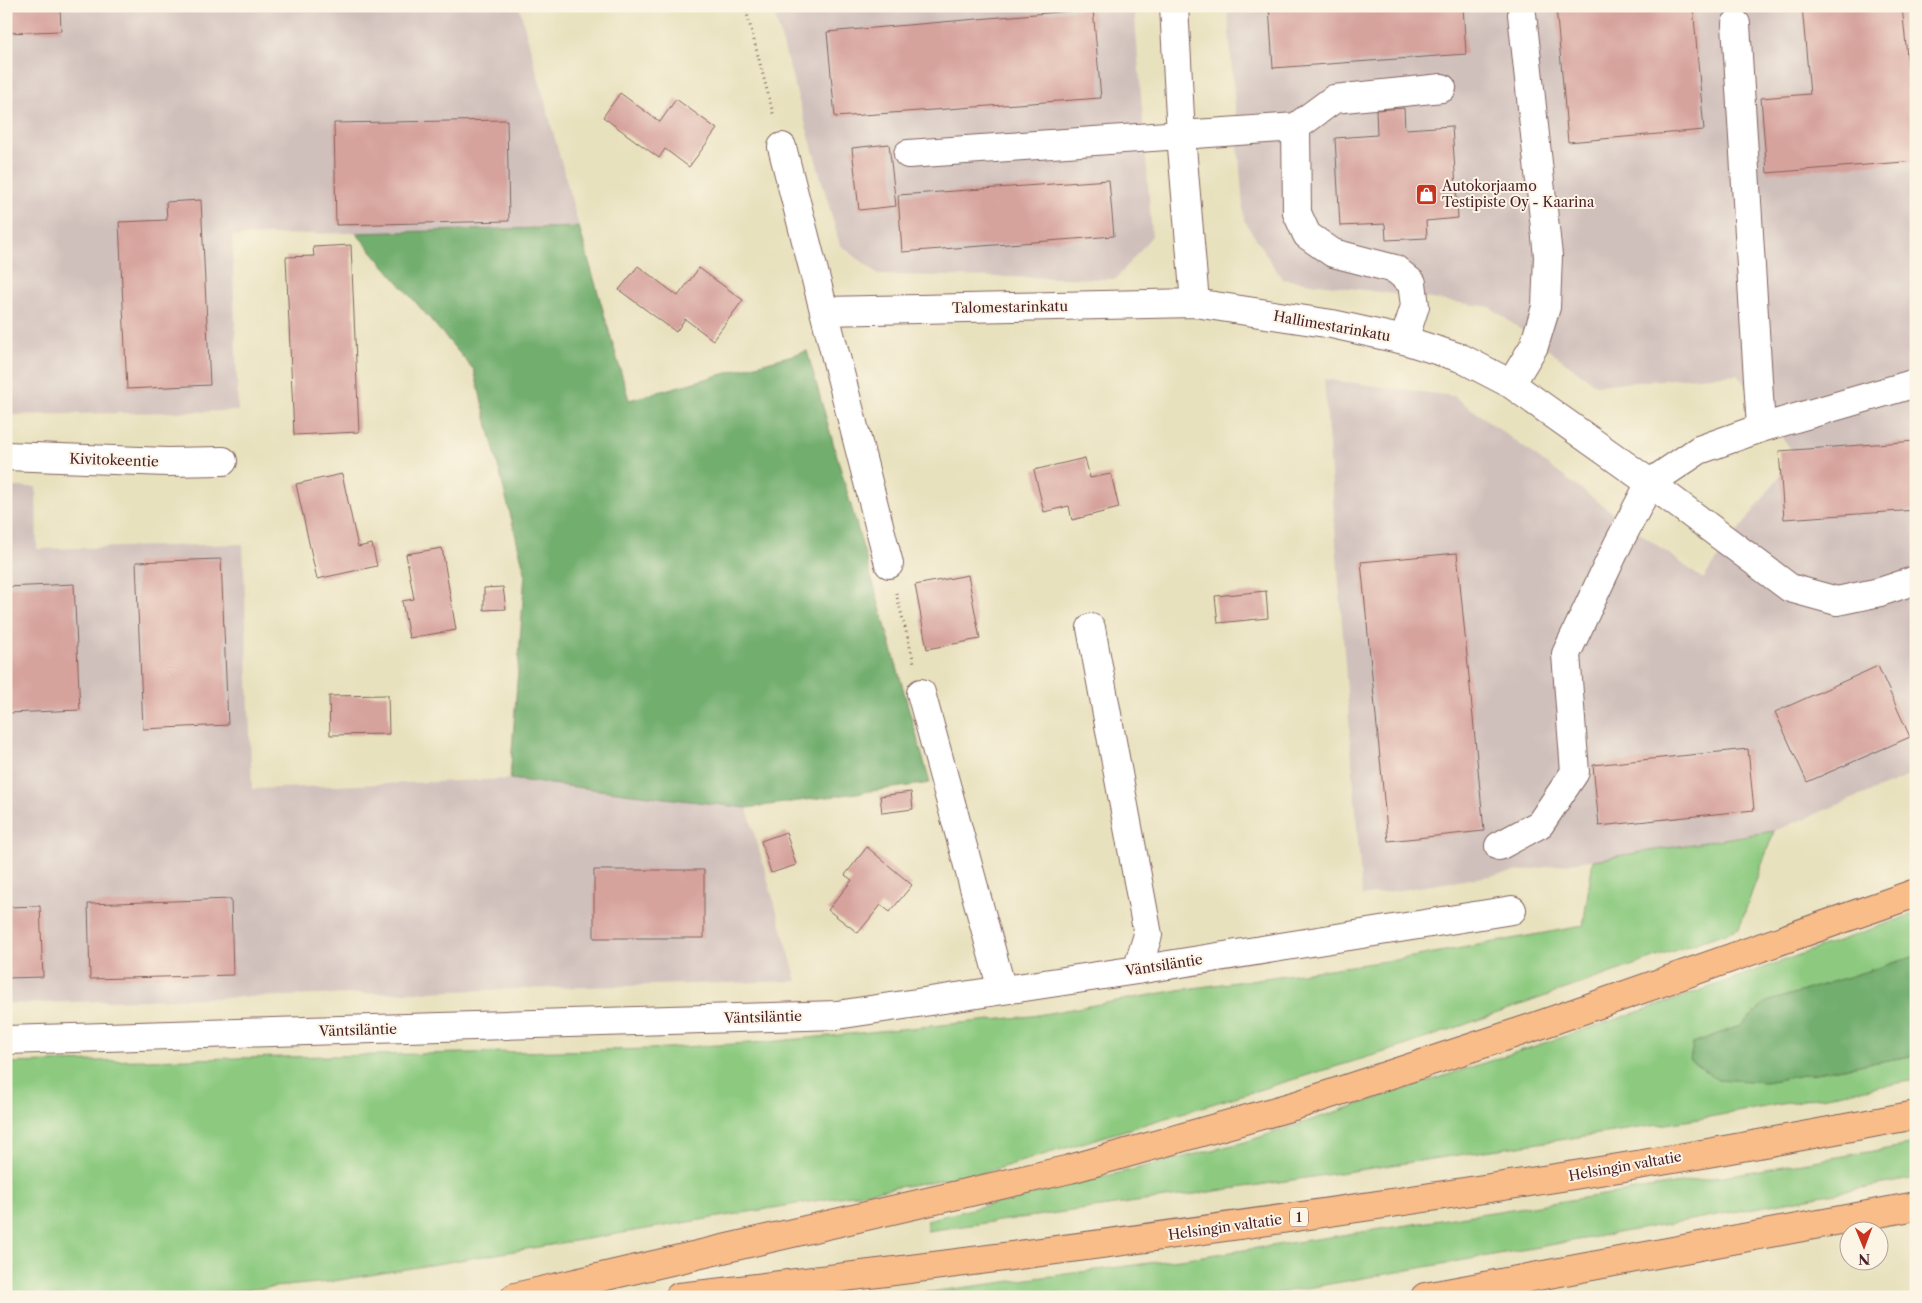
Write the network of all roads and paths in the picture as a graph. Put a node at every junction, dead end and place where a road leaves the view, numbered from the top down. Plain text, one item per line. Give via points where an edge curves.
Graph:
1 (745, 6) edge
2 (1174, 6) edge
3 (1522, 14) dead end
4 (1736, 24) dead end
5 (1442, 88) dead end
6 (1296, 127) junction
7 (1181, 135) junction
8 (782, 147) joint
9 (908, 154) dead end
10 (1195, 303) junction
11 (824, 312) junction
12 (1404, 340) junction
13 (1916, 383) edge
14 (1511, 384) junction
15 (1761, 428) junction
16 (6, 456) edge
17 (223, 462) dead end
18 (1650, 483) junction
19 (889, 564) joint
20 (1916, 580) edge
21 (1091, 628) dead end
22 (922, 693) joint
23 (1499, 846) dead end
24 (1916, 893) edge
25 (1512, 910) dead end
26 (1137, 970) junction
27 (1002, 990) junction
28 (6, 1040) edge
29 (1916, 1115) edge
30 (1916, 1206) edge
31 (515, 1297) edge
32 (679, 1297) edge
33 (1425, 1297) edge

1 - 8 path
2 - 7 street
3 - 14 street via 1548,256 1546,308 1534,346
4 - 15 street
5 - 6 street via 1334,99
6 - 7 street
6 - 12 street via 1296,212 1307,235 1333,253 1395,269 1412,283 1415,306
7 - 9 street
7 - 10 street
8 - 11 street
10 - 11 street, Talomestarinkatu
10 - 12 street, Hallimestarinkatu via 1332,324
11 - 19 street
12 - 14 street, Hallimestarinkatu via 1461,358
13 - 15 street
14 - 18 street, Hallimestarinkatu
15 - 18 street via 1699,450
16 - 17 street, Kivitokeentie
18 - 20 street, Hallimestarinkatu via 1790,588 1837,602
18 - 23 street via 1566,654 1574,772 1540,824
19 - 22 path
21 - 26 street via 1148,935
22 - 27 street
24 - 31 highway via 1531,1028 1297,1105 1070,1170
25 - 26 street, Väntsiläntie
26 - 27 street, Väntsiläntie
27 - 28 street, Väntsiläntie via 837,1015
29 - 32 highway, Helsingin valtatie / 1 via 1609,1170 1222,1228
30 - 33 highway

